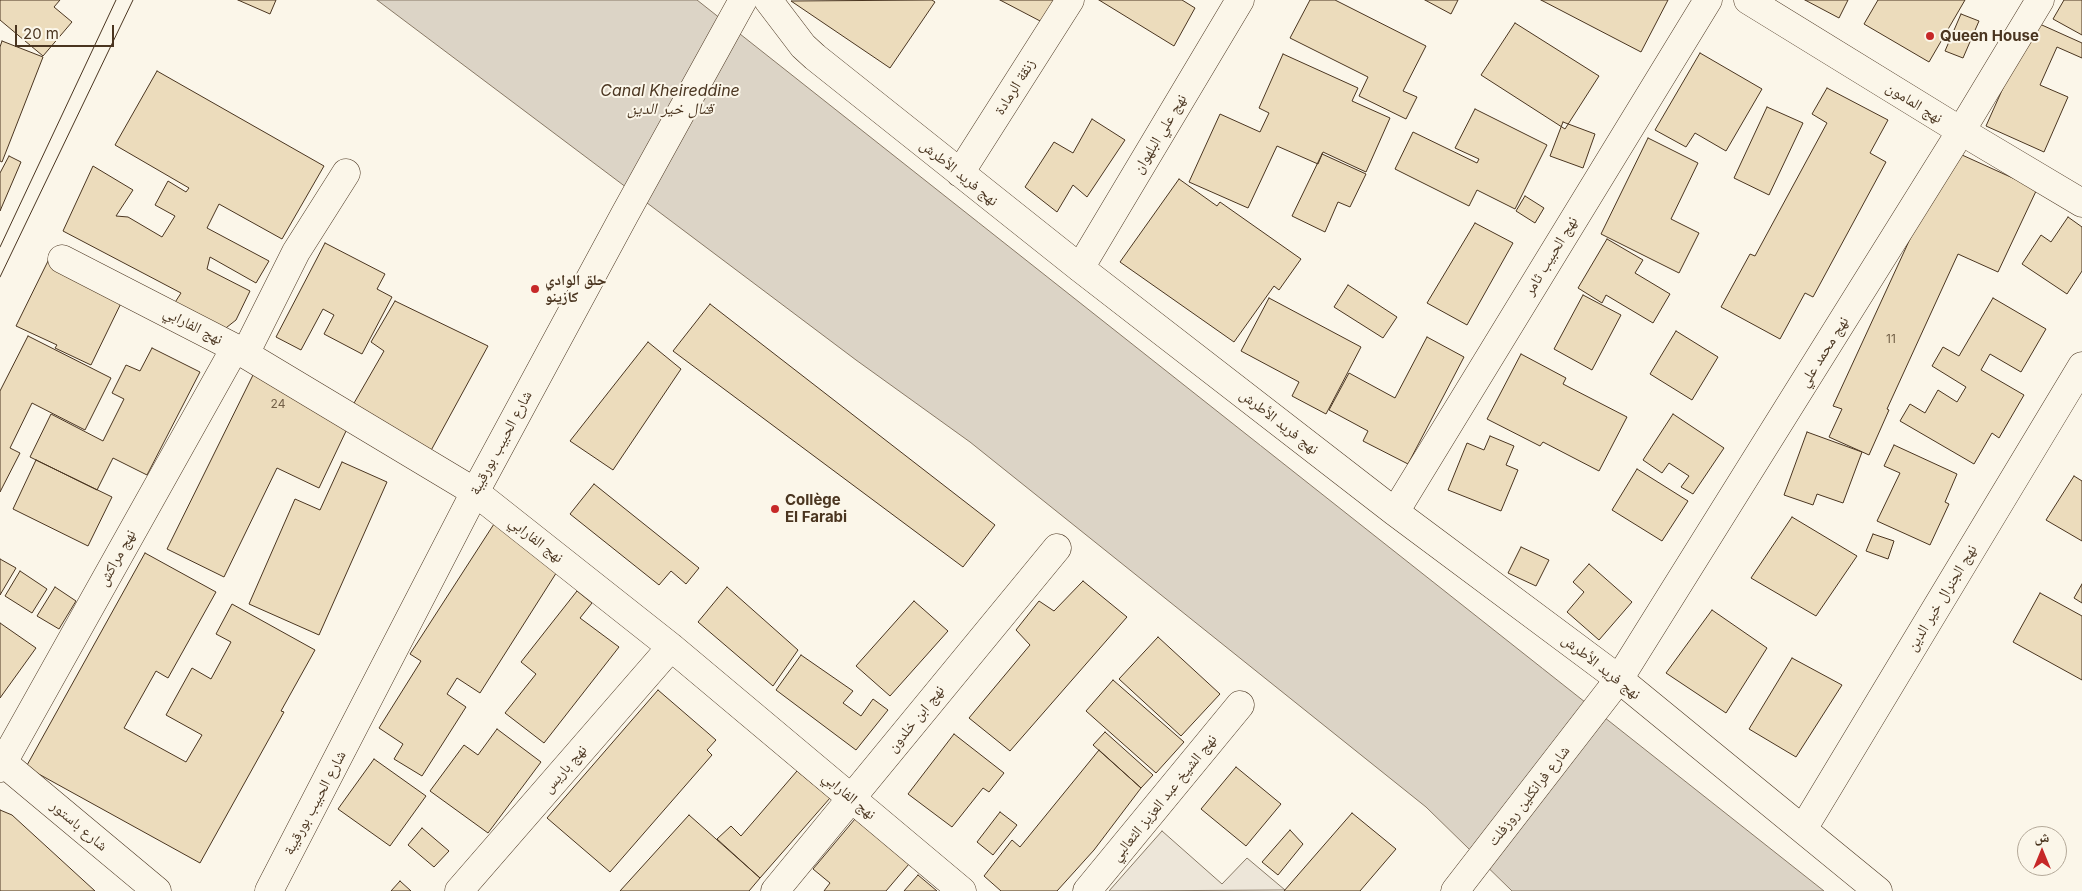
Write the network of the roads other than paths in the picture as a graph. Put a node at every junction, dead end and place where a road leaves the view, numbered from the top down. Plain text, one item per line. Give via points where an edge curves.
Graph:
1 (743, 0) edge
2 (768, 0) edge
3 (1070, 0) edge
4 (1240, 0) edge
5 (1708, 0) edge
6 (1748, 0) edge
7 (2040, 0) edge
8 (1961, 132) junction
9 (346, 173) dead end
10 (960, 173) junction
11 (2082, 203) edge
12 (62, 258) dead end
13 (1080, 268) junction
14 (240, 351) junction
15 (2082, 366) edge
16 (475, 492) junction
17 (1395, 512) junction
18 (1058, 548) dead end
19 (670, 647) junction
20 (1619, 679) junction
21 (1604, 701) joint
22 (1240, 705) dead end
23 (1, 763) edge
24 (851, 798) junction
25 (1803, 830) junction
26 (157, 891) edge
27 (269, 891) edge
28 (459, 891) edge
29 (775, 891) edge
30 (962, 891) edge
31 (1087, 891) edge
32 (1455, 891) edge
33 (1878, 891) edge

1 - 16 street, شارع الحبيب بورقيبة
2 - 10 street, نهج فريد الأطرش via 815,57
3 - 10 street, زنقة الرمادة
4 - 13 street, نهج علي البلهوان
5 - 17 street, نهج الحبيب ثامر
6 - 8 street, نهج المامون
7 - 8 street, نهج محمد علي
8 - 11 street, نهج المامون
8 - 20 street, نهج محمد علي
9 - 14 street, نهج مراكش via 296,252
10 - 13 street, نهج فريد الأطرش
12 - 14 street, نهج الفارابي
13 - 17 street, نهج فريد الأطرش
14 - 16 street, نهج الفارابي
14 - 23 street, نهج مراكش
15 - 25 street, نهج الجنرال خير الدين
16 - 19 street, نهج الفارابي
16 - 27 street, شارع الحبيب بورقيبة
17 - 20 street, نهج فريد الأطرش
18 - 24 street, نهج ابن خلدون
19 - 24 street, نهج الفارابي
19 - 28 street, نهج باريس
20 - 21 street, نهج محمد علي
20 - 25 street, نهج فريد الأطرش
21 - 32 street, شارع فرانكلين روزفلت
22 - 31 street, نهج الشيخ عبد العزيز الثعالبي
23 - 26 street, شارع باستور
24 - 29 street, نهج ابن خلدون
24 - 30 street, نهج الفارابي
25 - 33 street, نهج فريد الأطرش

